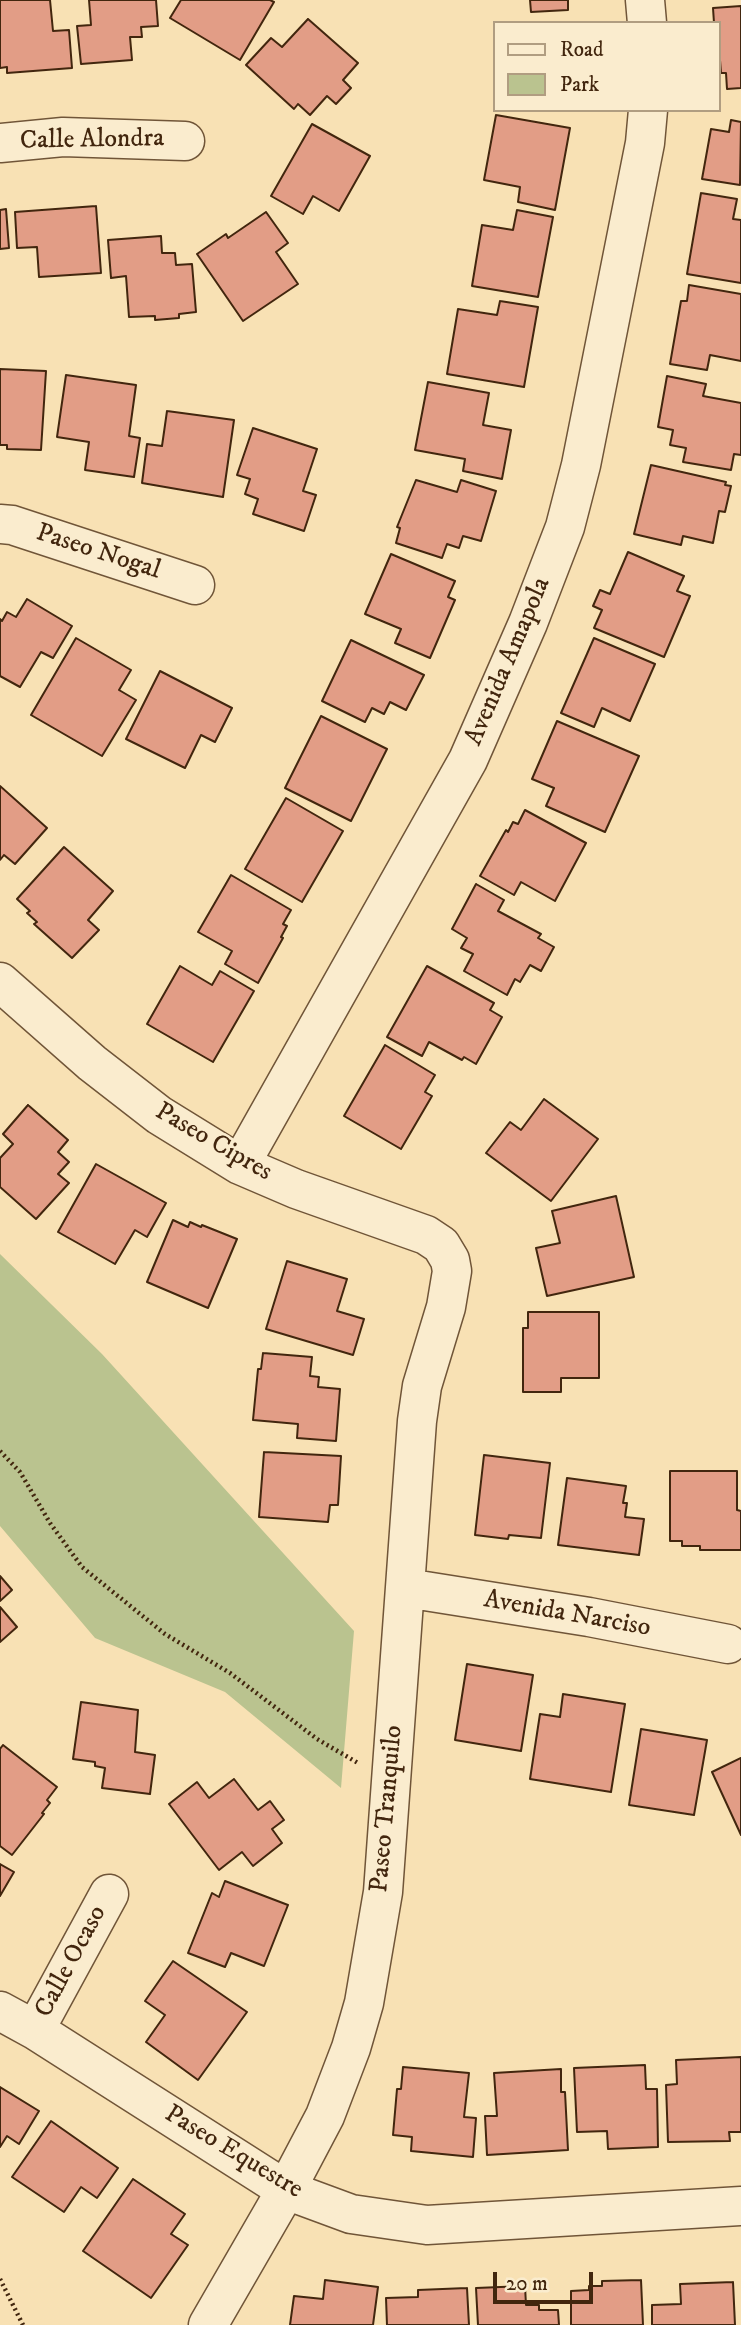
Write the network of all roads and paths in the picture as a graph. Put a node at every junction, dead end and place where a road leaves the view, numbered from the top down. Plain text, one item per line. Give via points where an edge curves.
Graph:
1 (645, 0) edge
2 (647, 21) edge
3 (648, 112) edge
4 (185, 141) dead end
5 (0, 143) edge
6 (0, 524) edge
7 (195, 585) dead end
8 (0, 982) edge
9 (240, 1165) junction
10 (450, 1260) joint
11 (0, 1451) edge
12 (406, 1588) junction
13 (728, 1644) dead end
14 (391, 1773) junction
15 (109, 1894) dead end
16 (0, 2011) edge
17 (35, 2030) junction
18 (286, 2190) junction
19 (741, 2206) edge
20 (0, 2279) edge
21 (23, 2325) edge
22 (208, 2325) edge

1 - 2 street
3 - 9 street, Avenida Amapola via 581,465 565,527 528,623 468,760
4 - 5 street, Calle Alondra via 63,137
6 - 7 street, Paseo Nogal
8 - 9 street, Paseo Cipres via 159,1115
9 - 10 street, Paseo Cipres via 426,1235 441,1245
10 - 12 street, Paseo Tranquilo via 451,1283 422,1386 417,1421
11 - 14 path via 20,1472 82,1567 165,1634 230,1673 317,1739 352,1761
12 - 13 street, Avenida Narciso via 589,1616
12 - 14 street, Paseo Tranquilo
14 - 18 street, Paseo Tranquilo via 383,1892 364,2003 324,2116
15 - 17 street, Calle Ocaso
16 - 17 street, Paseo Equestre
17 - 18 street, Paseo Equestre
18 - 19 street, Paseo Equestre via 351,2214 427,2225
18 - 22 street, Paseo Tranquilo
20 - 21 path

